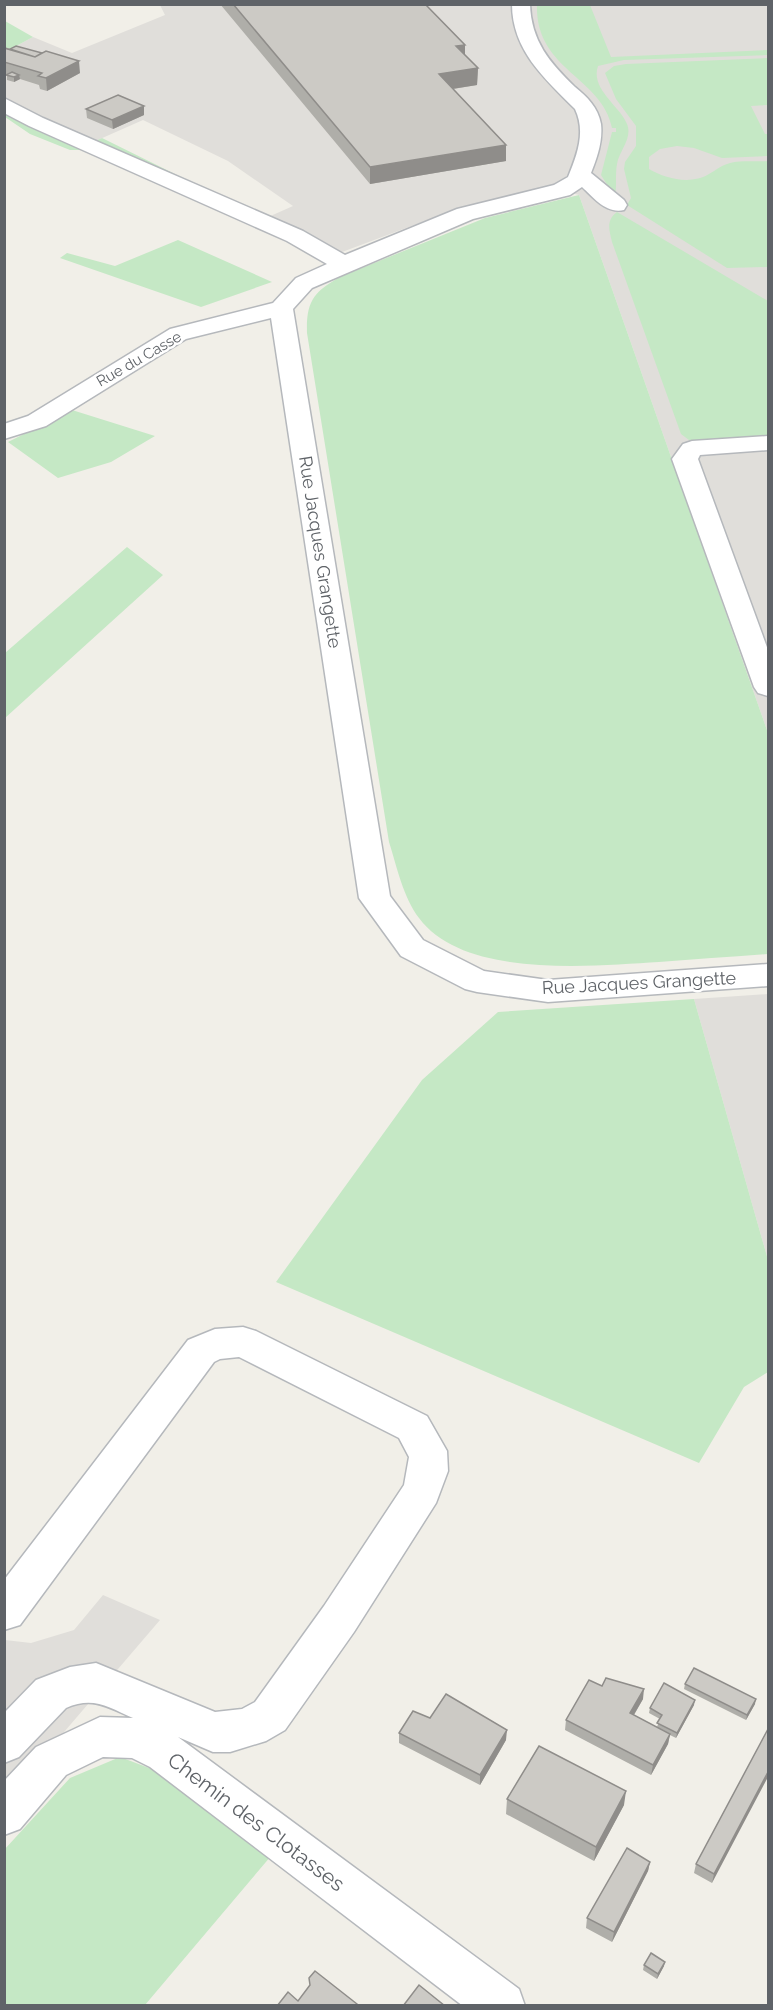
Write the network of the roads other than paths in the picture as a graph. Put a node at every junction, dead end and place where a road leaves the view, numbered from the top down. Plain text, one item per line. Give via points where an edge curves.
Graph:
1 (521, 4) edge
2 (4, 104) edge
3 (579, 175) junction
4 (616, 205) dead end
5 (344, 264) junction
6 (281, 308) junction
7 (203, 326) junction
8 (288, 351) junction
9 (4, 432) edge
10 (768, 442) edge
11 (768, 687) edge
12 (768, 975) edge
13 (5, 1612) edge
14 (4, 1743) edge
15 (4, 1814) edge
16 (502, 2006) edge

1 - 3 street via 521,28 532,52 589,115 593,127
2 - 5 street via 36,122 295,236
3 - 4 street
3 - 5 street via 578,181 562,190 465,214
5 - 6 street via 304,283
6 - 7 street, Rue du Casse
6 - 8 street, Rue Jacques Grangette
7 - 8 street via 248,330
7 - 9 street, Rue du Casse via 178,334 37,421
8 - 12 street, Rue Jacques Grangette via 375,898 412,948 477,981 548,991
10 - 11 street via 692,449 685,459
13 - 14 street via 201,1351 215,1344 243,1342 412,1427 430,1452 429,1472 422,1491 270,1716 251,1727 213,1732 96,1682 51,1694
15 - 16 street, Chemin des Clotasses via 51,1761 100,1737 136,1738 165,1753

